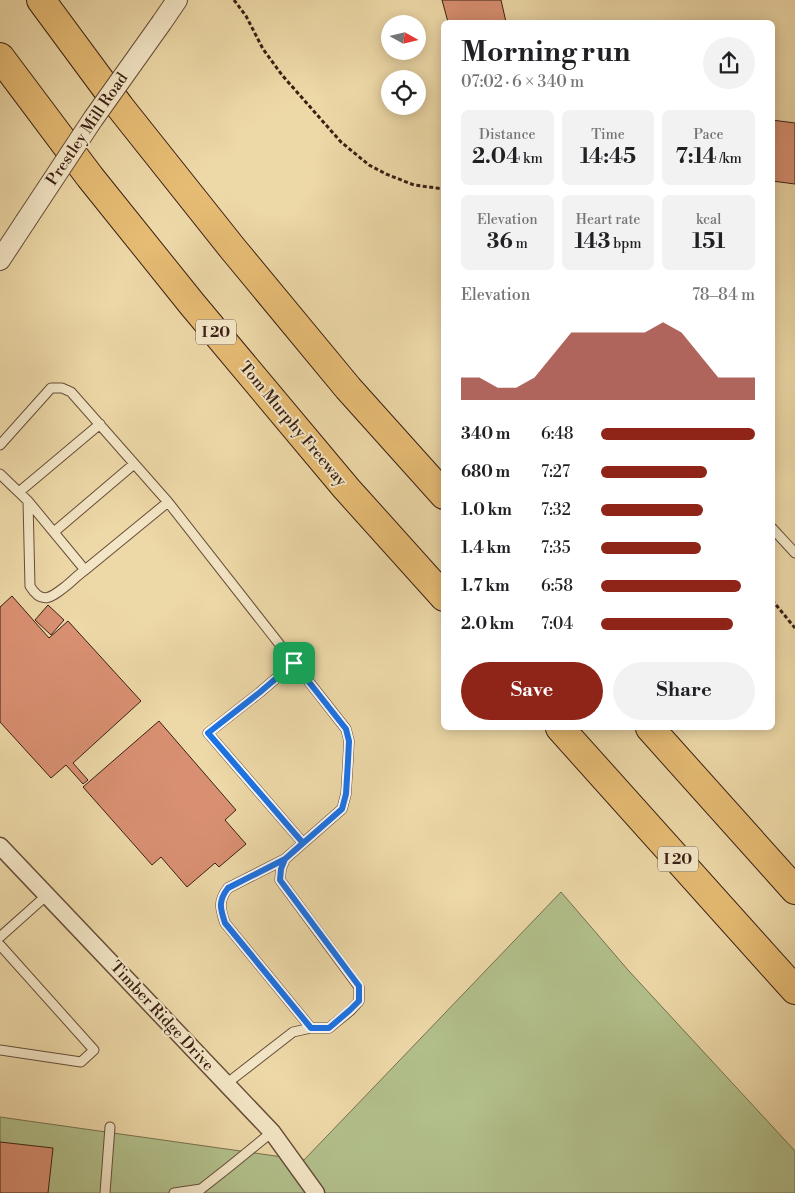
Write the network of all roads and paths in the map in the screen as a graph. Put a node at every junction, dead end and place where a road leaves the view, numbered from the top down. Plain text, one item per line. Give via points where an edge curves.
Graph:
1 (41, 0) edge
2 (177, 0) edge
3 (234, 0) edge
4 (0, 57) edge
5 (441, 189) edge
6 (0, 260) edge
7 (100, 424) junction
8 (0, 445) edge
9 (134, 464) junction
10 (0, 474) edge
11 (19, 492) junction
12 (441, 492) edge
13 (28, 501) junction
14 (168, 502) junction
15 (775, 531) edge
16 (54, 532) junction
17 (795, 553) edge
18 (85, 570) junction
19 (441, 594) edge
20 (775, 604) edge
21 (795, 628) edge
22 (294, 663) junction
23 (562, 730) edge
24 (652, 730) edge
25 (303, 843) junction
26 (0, 846) edge
27 (285, 859) junction
28 (795, 890) edge
29 (47, 895) junction
30 (0, 937) edge
31 (0, 945) edge
32 (795, 990) edge
33 (311, 1028) junction
34 (0, 1050) edge
35 (226, 1084) junction
36 (110, 1127) dead end
37 (272, 1132) junction
38 (105, 1193) edge
39 (174, 1193) edge
40 (316, 1193) edge

1 - 12 highway via 120,107 233,249 348,388
2 - 6 street, Prestley Mill Road, bridge
3 - 5 path via 282,75 341,142 369,165 386,174 414,185
4 - 19 highway, Tom Murphy Freeway / I 20 via 90,177 192,304 346,488
7 - 8 lane via 71,392 51,388
7 - 9 lane
7 - 11 lane
9 - 14 lane
9 - 16 lane
10 - 11 lane
11 - 13 lane
13 - 16 lane
13 - 18 lane via 30,586 35,595 53,596
14 - 18 lane
14 - 22 lane
15 - 17 lane
16 - 18 lane
20 - 21 path
22 - 25 lane via 346,729 349,741 342,809
22 - 25 lane via 208,733
23 - 32 highway, I 20
24 - 28 highway
25 - 27 lane
26 - 29 street, Timber Ridge Drive
27 - 33 lane via 280,880 359,986 359,1001 350,1010 329,1028
27 - 33 lane via 228,888 222,895 221,910 225,923
29 - 30 lane
29 - 35 street, Timber Ridge Drive
31 - 34 lane via 94,1050 81,1062
33 - 35 lane via 293,1032
35 - 37 street, Timber Ridge Drive
36 - 38 lane
37 - 39 lane via 201,1188
37 - 40 street, Timber Ridge Drive

